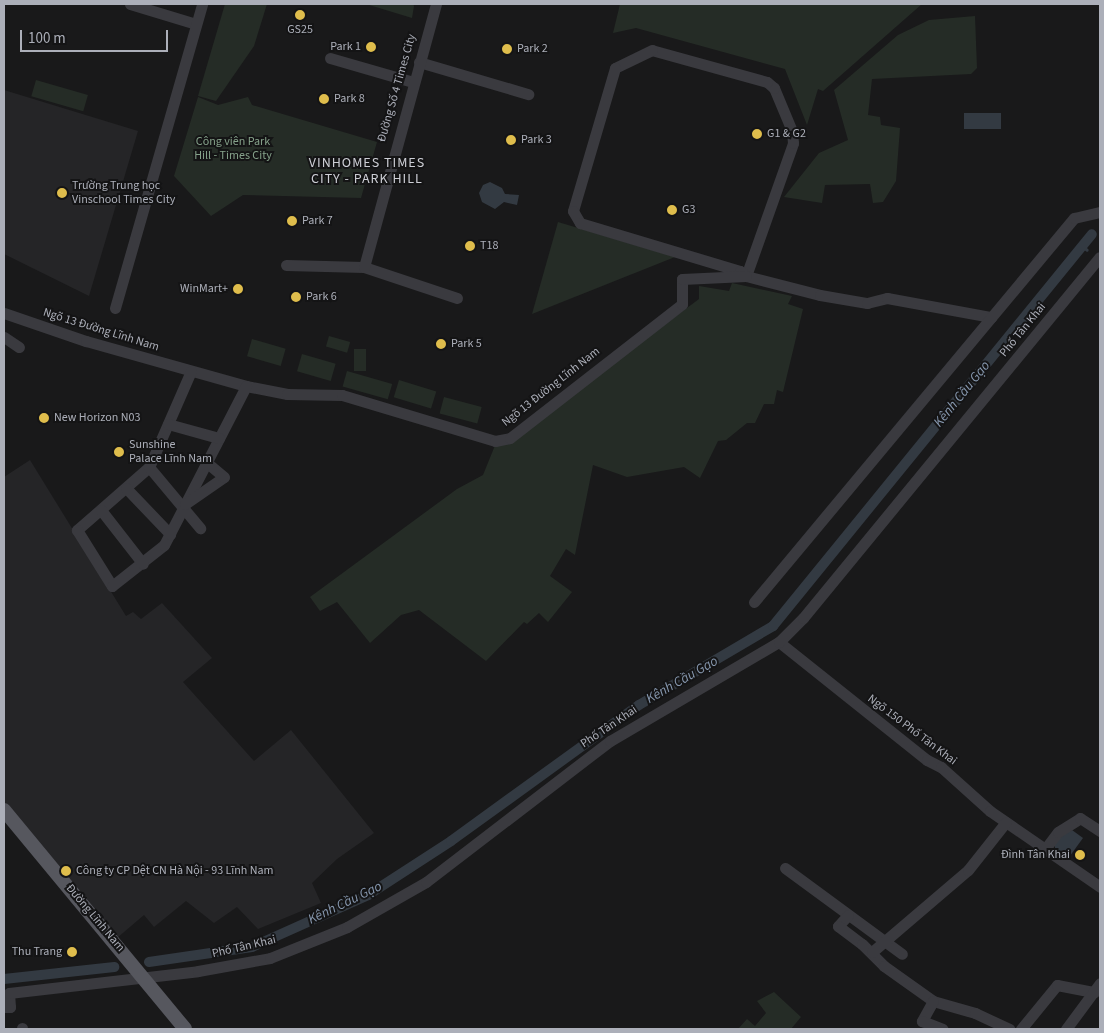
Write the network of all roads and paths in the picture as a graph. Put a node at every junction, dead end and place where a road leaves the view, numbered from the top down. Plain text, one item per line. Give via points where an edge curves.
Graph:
1 (130, 4) edge
2 (202, 4) edge
3 (436, 4) edge
4 (196, 24) junction
5 (330, 58) dead end
6 (419, 62) junction
7 (413, 82) junction
8 (528, 94) dead end
9 (1100, 212) edge
10 (1100, 257) edge
11 (286, 265) dead end
12 (364, 267) junction
13 (746, 276) junction
14 (457, 298) dead end
15 (115, 308) dead end
16 (4, 313) edge
17 (991, 316) junction
18 (4, 337) edge
19 (19, 346) dead end
20 (191, 371) junction
21 (246, 386) junction
22 (168, 424) junction
23 (219, 438) junction
24 (206, 462) junction
25 (149, 467) junction
26 (126, 488) junction
27 (184, 505) junction
28 (101, 510) junction
29 (200, 528) dead end
30 (170, 534) junction
31 (143, 564) junction
32 (754, 602) dead end
33 (779, 642) junction
34 (4, 810) edge
35 (1006, 822) junction
36 (1100, 831) edge
37 (1045, 849) junction
38 (785, 868) dead end
39 (1100, 887) edge
40 (848, 915) junction
41 (886, 943) junction
42 (872, 952) junction
43 (902, 954) dead end
44 (143, 977) junction
45 (1098, 989) edge
46 (933, 1001) junction
47 (4, 1006) edge
48 (185, 1029) edge
49 (943, 1029) edge
50 (1009, 1029) edge
51 (1021, 1029) edge
52 (1066, 1029) edge

1 - 4 street
2 - 4 street
3 - 6 street, Đường Số 4 Times City
4 - 15 street
5 - 7 street
6 - 7 street, Đường Số 4 Times City
6 - 8 street
7 - 12 street, Đường Số 4 Times City
9 - 17 street via 1074,218
10 - 33 street, Phố Tân Khai via 810,610
11 - 12 street
12 - 14 street
13 - 13 street via 740,271 580,223 573,211 615,68 652,50 767,82 774,88 792,131 793,143
13 - 17 street via 845,300 867,303 887,298
13 - 21 street, Ngõ 13 Đường Lĩnh Nam via 682,279 682,304 510,438 495,441 342,395 287,394
16 - 20 street, Ngõ 13 Đường Lĩnh Nam
17 - 32 street
18 - 19 street
20 - 21 street, Ngõ 13 Đường Lĩnh Nam
20 - 22 street
21 - 23 street
22 - 23 street
22 - 25 street
23 - 24 street
24 - 27 street
24 - 27 street via 224,477
25 - 26 street
25 - 27 street
26 - 28 street
26 - 30 street
27 - 29 street
27 - 30 street
28 - 31 street
28 - 31 street via 78,530 112,586
30 - 31 street via 164,545
33 - 35 street, Ngõ 150 Phố Tân Khai via 927,760 941,767
33 - 44 street, Phố Tân Khai via 610,741 426,882 347,927 270,958
34 - 44 main road, Đường Lĩnh Nam
35 - 37 street, Ngõ 150 Phố Tân Khai
35 - 41 street via 968,870
36 - 37 street via 1080,818 1058,832
37 - 39 street, Ngõ 150 Phố Tân Khai
38 - 40 street
40 - 41 street
40 - 42 street via 838,926
41 - 42 street
41 - 43 street
42 - 46 street via 884,966
44 - 47 street, Phố Tân Khai via 10,993 10,1007
44 - 48 main road, Đường Lĩnh Nam
45 - 51 street via 1057,985
45 - 52 street
46 - 49 street via 922,1021
46 - 50 street via 975,1013

